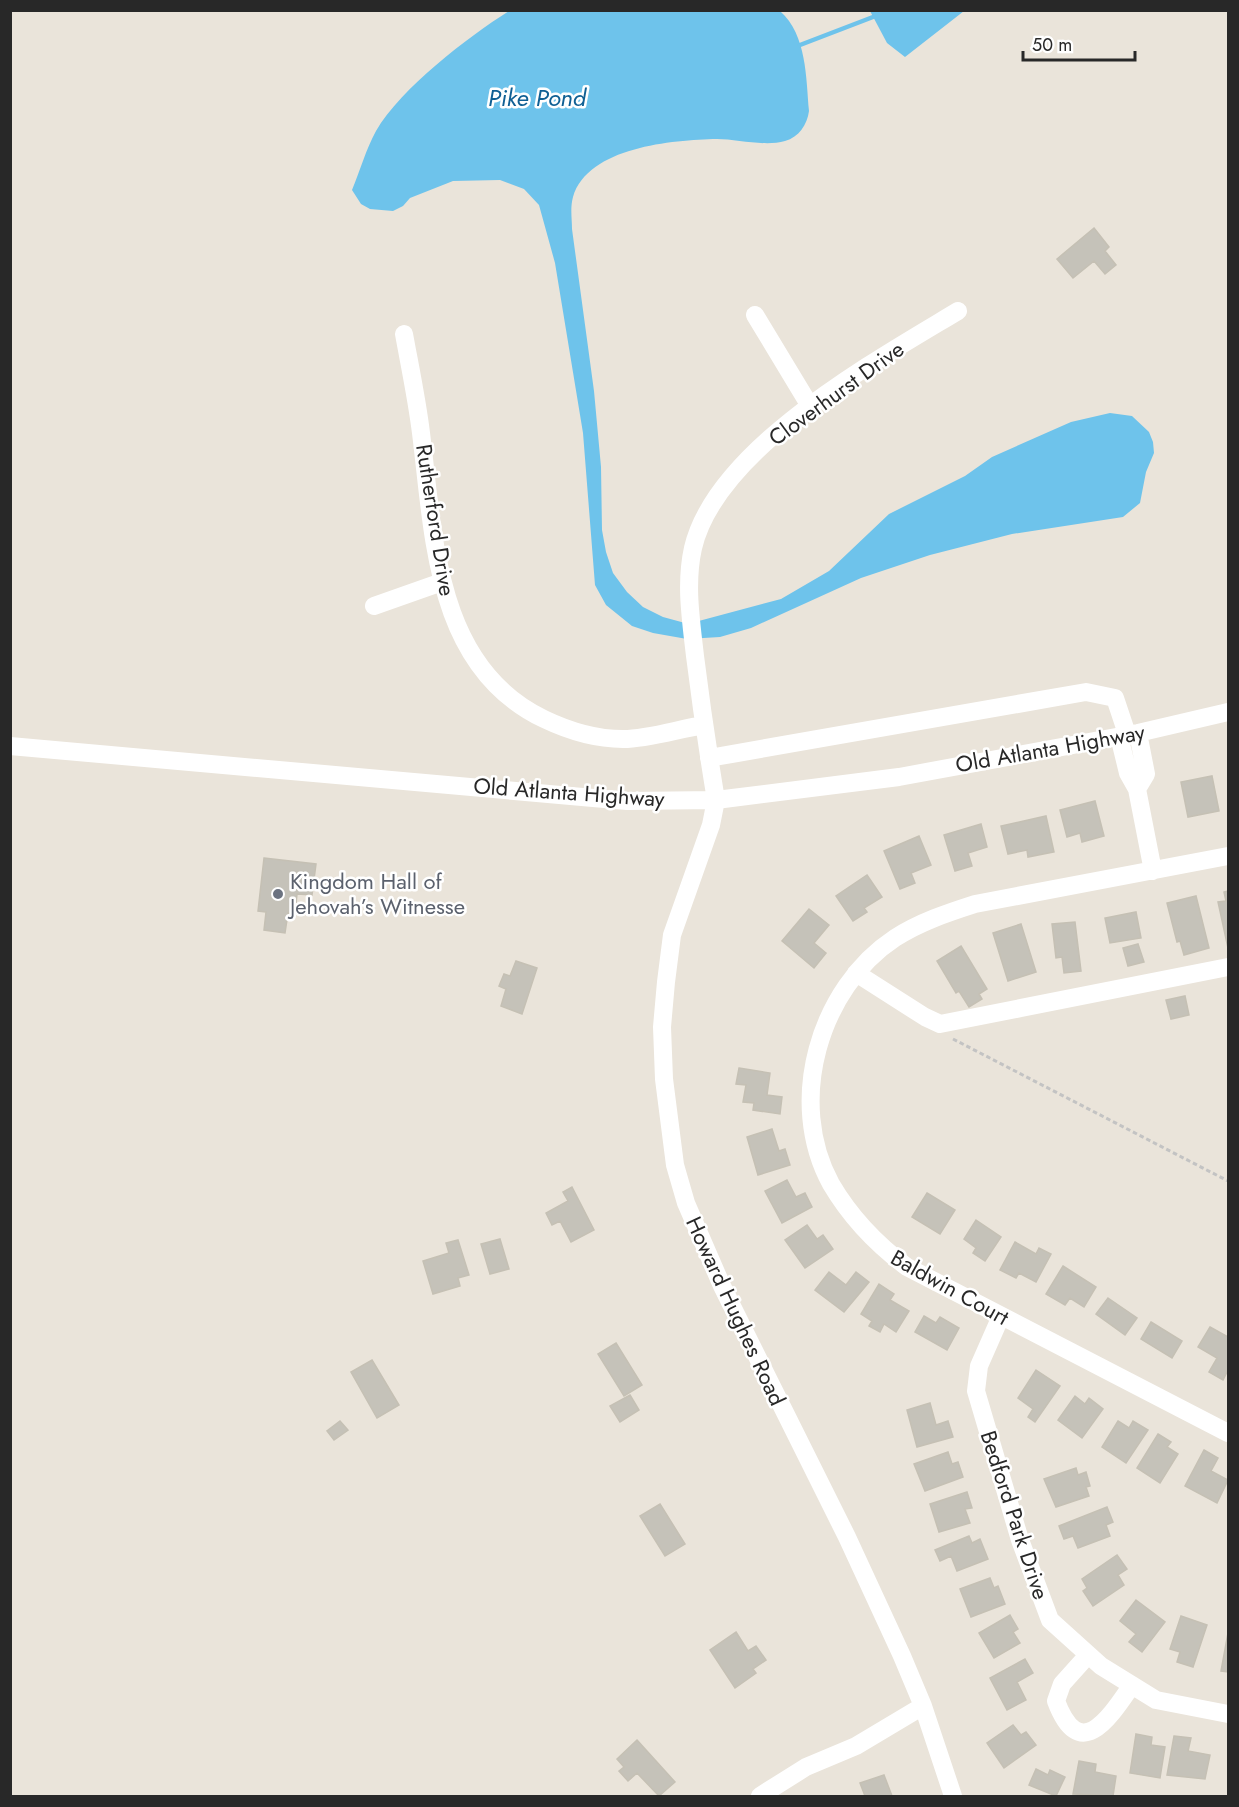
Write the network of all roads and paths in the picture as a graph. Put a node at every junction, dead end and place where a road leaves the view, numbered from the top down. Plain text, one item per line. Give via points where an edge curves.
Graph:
1 (958, 311) dead end
2 (754, 315) dead end
3 (404, 334) dead end
4 (810, 406) junction
5 (442, 582) junction
6 (374, 606) dead end
7 (1228, 712) edge
8 (704, 725) junction
9 (1128, 734) junction
10 (10, 746) edge
11 (709, 758) junction
12 (716, 800) junction
13 (1228, 856) edge
14 (1153, 870) junction
15 (1228, 967) edge
16 (856, 973) junction
17 (945, 1037) dead end
18 (1228, 1181) edge
19 (1001, 1316) junction
20 (1228, 1433) edge
21 (1088, 1655) junction
22 (1132, 1685) junction
23 (922, 1706) junction
24 (1228, 1714) edge
25 (760, 1797) edge
26 (953, 1797) edge

1 - 4 street, Cloverhurst Drive
2 - 4 street
3 - 5 street, Rutherford Drive
4 - 8 street, Cloverhurst Drive via 739,466 720,489 693,549 689,599
5 - 6 street
5 - 8 street, Rutherford Drive via 472,656 495,685 522,708 590,736 624,739
7 - 9 street, Old Atlanta Highway
8 - 11 street, Cloverhurst Drive
9 - 11 street via 1115,698 1086,692
9 - 12 street, Old Atlanta Highway via 899,777
9 - 14 street via 1146,774 1137,789
10 - 12 street, Old Atlanta Highway via 627,801
11 - 12 street, Cloverhurst Drive
12 - 23 street, Howard Hughes Road via 672,935 666,982 662,1027 664,1079 675,1165 718,1277 847,1537
13 - 14 street, Baldwin Court
14 - 16 street, Baldwin Court via 975,904 935,917 896,938
15 - 16 street via 940,1024
16 - 19 street, Baldwin Court via 833,1007 821,1035 813,1075 811,1107 816,1145 830,1182 850,1214 876,1244 907,1267
17 - 18 path via 956,1039
19 - 20 street, Baldwin Court
19 - 21 street, Bedford Park Drive via 979,1366 976,1391 1020,1540 1050,1620
21 - 22 street, Bedford Park Drive
21 - 22 street via 1062,1684 1056,1701 1069,1726 1082,1732 1097,1730
22 - 24 street, Bedford Park Drive via 1156,1700
23 - 25 street via 856,1746 806,1767
23 - 26 street, Howard Hughes Road

